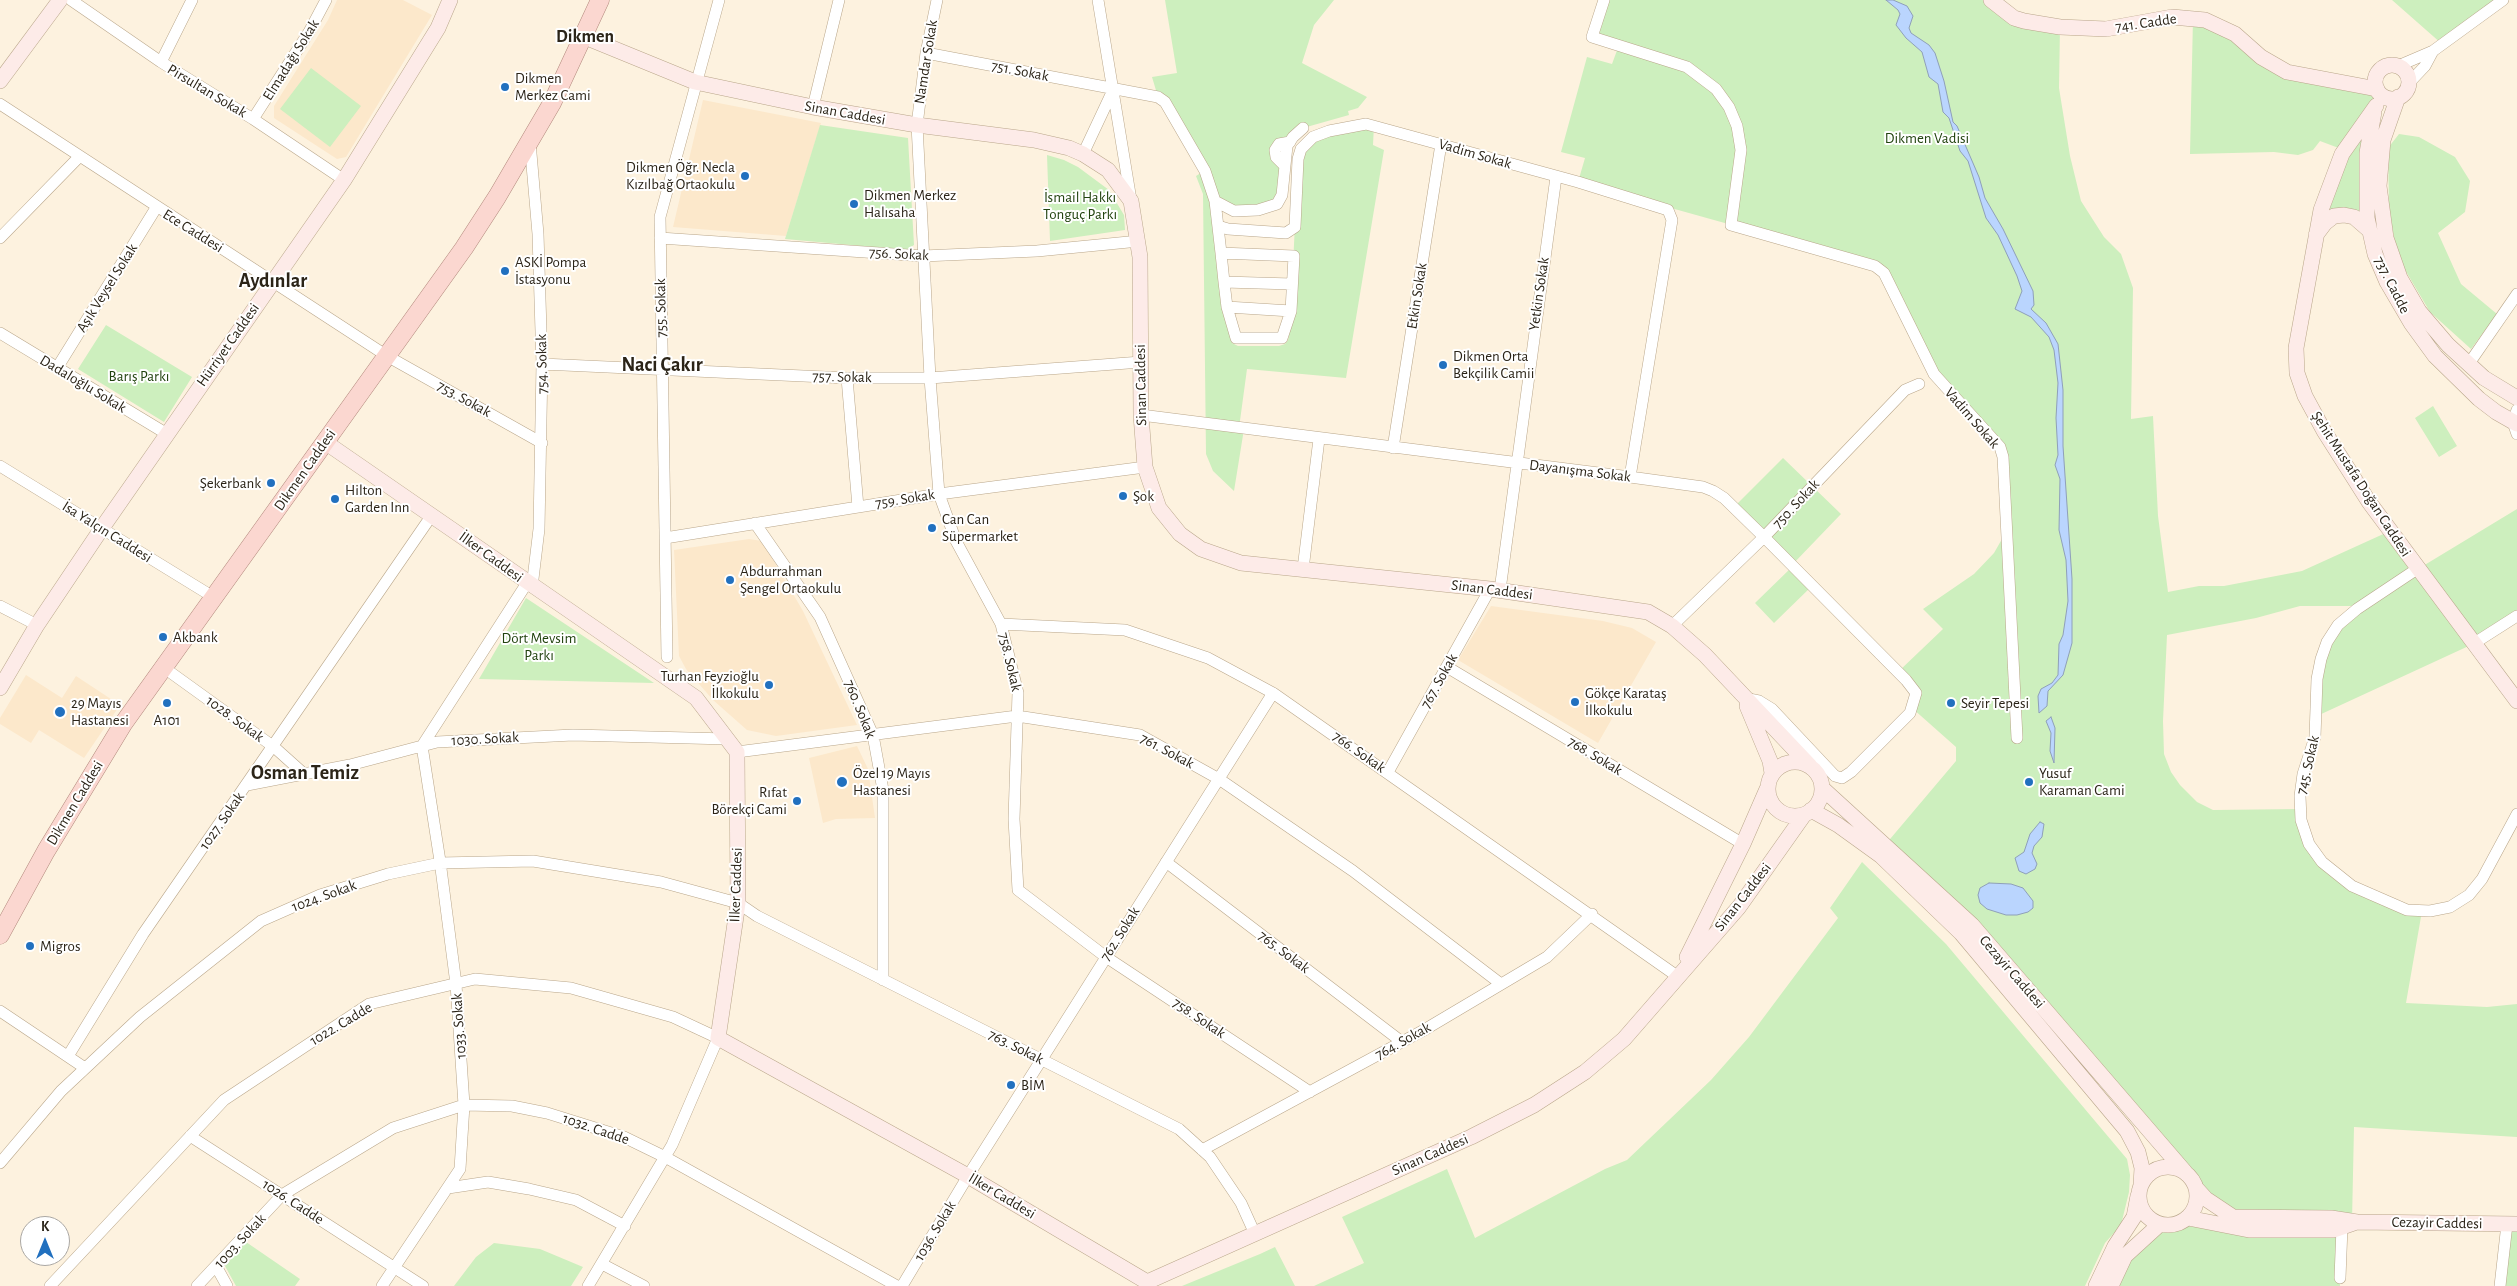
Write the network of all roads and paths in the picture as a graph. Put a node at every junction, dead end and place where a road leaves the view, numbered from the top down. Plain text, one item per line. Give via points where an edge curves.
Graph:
1 (60, 0) edge
2 (71, 0) edge
3 (192, 0) edge
4 (326, 0) edge
5 (450, 0) edge
6 (600, 0) edge
7 (719, 0) edge
8 (839, 0) edge
9 (937, 0) edge
10 (1098, 0) edge
11 (1604, 0) edge
12 (1990, 0) edge
13 (2503, 0) edge
14 (585, 37) junction
15 (2433, 51) junction
16 (926, 53) junction
17 (161, 62) junction
18 (2398, 66) junction
19 (2381, 69) junction
20 (2322, 78) junction
21 (0, 81) edge
22 (695, 82) junction
23 (2408, 84) junction
24 (1114, 88) junction
25 (2377, 96) junction
26 (2398, 97) junction
27 (0, 104) edge
28 (812, 108) junction
29 (253, 119) junction
30 (917, 125) junction
31 (1304, 128) dead end
32 (530, 141) junction
33 (1441, 144) junction
34 (1083, 154) junction
35 (79, 157) junction
36 (1556, 177) junction
37 (344, 180) junction
38 (1131, 201) junction
39 (1215, 201) junction
40 (156, 208) junction
41 (1218, 226) junction
42 (2369, 230) junction
43 (2315, 236) junction
44 (0, 238) edge
45 (660, 238) junction
46 (1138, 241) junction
47 (1221, 253) junction
48 (923, 256) junction
49 (273, 280) junction
50 (1224, 282) junction
51 (1292, 284) junction
52 (2517, 294) edge
53 (1227, 307) junction
54 (1291, 311) junction
55 (0, 333) edge
56 (387, 356) junction
57 (1141, 362) junction
58 (542, 364) junction
59 (2468, 365) junction
60 (57, 368) junction
61 (662, 370) junction
62 (847, 378) junction
63 (930, 378) junction
64 (1919, 384) dead end
65 (2517, 398) edge
66 (1142, 415) junction
67 (2516, 422) edge
68 (166, 434) junction
69 (1319, 439) junction
70 (325, 442) junction
71 (542, 443) junction
72 (1392, 448) junction
73 (1516, 463) junction
74 (0, 466) edge
75 (1146, 467) junction
76 (1630, 477) junction
77 (939, 494) junction
78 (858, 506) junction
79 (432, 515) junction
80 (755, 523) junction
81 (102, 528) junction
82 (1764, 537) junction
83 (665, 538) junction
84 (1303, 569) junction
85 (2418, 569) junction
86 (530, 585) junction
87 (1495, 590) junction
88 (214, 598) junction
89 (0, 606) edge
90 (2517, 616) edge
91 (1001, 624) junction
92 (37, 625) junction
93 (1672, 626) junction
94 (2473, 644) junction
95 (667, 657) dead end
96 (163, 667) junction
97 (1447, 667) junction
98 (0, 688) edge
99 (1273, 693) junction
100 (1744, 698) junction
101 (2517, 701) edge
102 (1017, 716) junction
103 (872, 735) junction
104 (2017, 738) dead end
105 (728, 740) junction
106 (422, 746) junction
107 (274, 747) junction
108 (738, 752) junction
109 (1810, 766) junction
110 (1388, 772) junction
111 (304, 773) junction
112 (1772, 773) junction
113 (1219, 779) junction
114 (247, 786) junction
115 (1822, 788) junction
116 (1767, 789) junction
117 (1808, 812) junction
118 (2517, 814) edge
119 (1743, 844) junction
120 (1885, 853) junction
121 (440, 862) junction
122 (1166, 862) junction
123 (738, 903) junction
124 (1592, 914) junction
125 (0, 935) edge
126 (1106, 956) junction
127 (1677, 976) junction
128 (883, 980) junction
129 (456, 984) junction
130 (1501, 984) junction
131 (0, 1011) edge
132 (718, 1038) junction
133 (1402, 1042) junction
134 (68, 1056) junction
135 (1041, 1060) junction
136 (85, 1068) junction
137 (1310, 1092) junction
138 (464, 1105) junction
139 (190, 1136) junction
140 (1202, 1150) junction
141 (665, 1157) junction
142 (0, 1163) edge
143 (2185, 1172) junction
144 (968, 1176) junction
145 (448, 1188) junction
146 (2140, 1189) junction
147 (2196, 1189) junction
148 (282, 1195) junction
149 (2188, 1218) junction
150 (2258, 1223) junction
151 (2160, 1224) junction
152 (2512, 1224) edge
153 (2336, 1225) junction
154 (625, 1226) junction
155 (1256, 1234) junction
156 (602, 1264) junction
157 (216, 1266) junction
158 (396, 1268) junction
159 (2340, 1278) dead end
160 (1146, 1284) edge
161 (50, 1286) edge
162 (197, 1286) edge
163 (227, 1286) edge
164 (382, 1286) edge
165 (423, 1286) edge
166 (588, 1286) edge
167 (644, 1286) edge
168 (897, 1286) edge
169 (902, 1286) edge
170 (2096, 1286) edge
171 (2111, 1286) edge
172 (2500, 1286) edge

1 - 21 main road
2 - 17 street, Pirsultan Sokak
3 - 17 street
4 - 29 street, Elmadağı Sokak
5 - 37 main road, Hürriyet Caddesi via 438,28
6 - 14 main road, Dikmen Caddesi
7 - 22 street, 755. Sokak
8 - 28 street
9 - 16 street, Namdar Sokak
10 - 24 street
11 - 104 street, Vadim Sokak via 1592,37 1686,67 1716,89 1729,107 1737,126 1741,150 1731,225 1875,266 1884,272 1934,374 2000,447
12 - 20 main road, 741. Cadde via 2024,22 2060,27 2106,29 2172,17 2205,20 2235,34 2274,66 2303,76
13 - 15 street
14 - 22 main road, Sinan Caddesi
14 - 32 main road, Dikmen Caddesi
15 - 18 street
15 - 23 street via 2425,66
16 - 24 street, 751. Sokak
16 - 30 street, Namdar Sokak
17 - 29 street, Pirsultan Sokak
18 - 19 main road
18 - 23 main road via 2406,74
19 - 20 main road, 741. Cadde
19 - 25 main road, 737. Cadde via 2375,78
20 - 25 main road, 741. Cadde
22 - 28 main road, Sinan Caddesi
22 - 45 street, 755. Sokak via 660,217
23 - 26 main road, 737. Cadde via 2404,94
24 - 34 street
24 - 38 street
24 - 39 street, 751. Sokak via 1158,97 1164,102 1204,171
25 - 26 main road
25 - 42 main road, 737. Cadde via 2366,169
25 - 43 main road, Şehit Mustafa Doğan Caddesi via 2339,161
26 - 59 main road, 737. Cadde via 2387,124 2380,155 2380,204 2386,238 2408,294 2430,325
27 - 35 street, Ece Caddesi
28 - 30 main road, Sinan Caddesi
29 - 37 street, Pirsultan Sokak
30 - 34 main road, Sinan Caddesi via 1034,140
30 - 48 street, 758. Sokak
31 - 39 street via 1290,142 1279,144 1275,150 1276,157 1284,165 1282,195 1277,204 1270,208 1234,211
32 - 56 main road, Dikmen Caddesi via 464,248
32 - 58 street, 754. Sokak via 538,234
33 - 36 street, Vadim Sokak
33 - 41 street, Vadim Sokak via 1366,124 1329,131 1313,137 1301,150 1295,227 1286,233
33 - 72 street, Etkin Sokak
34 - 38 main road, Sinan Caddesi via 1108,170
35 - 40 street, Ece Caddesi
35 - 44 street
36 - 73 street, Yetkin Sokak
36 - 76 street, Vadim Sokak via 1668,210 1672,220
37 - 49 main road, Hürriyet Caddesi
38 - 46 main road, Sinan Caddesi
39 - 41 street, 751. Sokak
40 - 49 street, Ece Caddesi
40 - 60 street, Aşık Veysel Sokak
41 - 47 street, 751. Sokak
42 - 43 main road via 2354,217 2334,216
42 - 67 main road, 737. Cadde via 2387,282 2435,356 2479,399
43 - 85 main road, Şehit Mustafa Doğan Caddesi via 2296,348 2300,385 2324,431
45 - 48 street, 756. Sokak
45 - 61 street, 755. Sokak
46 - 48 street, 756. Sokak via 1037,251
46 - 57 main road, Sinan Caddesi
47 - 50 street, 751. Sokak
47 - 51 street via 1294,256
48 - 63 street, 758. Sokak
49 - 56 street, Ece Caddesi
49 - 68 main road, Hürriyet Caddesi
50 - 51 street
50 - 53 street, 751. Sokak
51 - 54 street
52 - 59 street
53 - 54 street
53 - 54 street, 751. Sokak via 1236,338 1282,338
55 - 60 street, Dadaloğlu Sokak
56 - 70 main road, Dikmen Caddesi
56 - 71 street, 753. Sokak
57 - 63 street, 757. Sokak
57 - 66 main road, Sinan Caddesi
58 - 61 street, 757. Sokak
58 - 71 street, 754. Sokak
59 - 65 main road, 737. Cadde
60 - 68 street, Dadaloğlu Sokak
61 - 62 street, 757. Sokak
61 - 83 street, 755. Sokak
62 - 63 street, 757. Sokak
62 - 78 street
63 - 77 street, 758. Sokak
64 - 82 street, 750. Sokak via 1905,390
66 - 69 street, Dayanışma Sokak
66 - 75 main road, Sinan Caddesi
68 - 81 main road, Hürriyet Caddesi
69 - 72 street, Dayanışma Sokak
69 - 84 street
70 - 79 main road, İlker Caddesi
70 - 88 main road, Dikmen Caddesi
71 - 86 street, 754. Sokak via 539,529
72 - 73 street, Dayanışma Sokak
73 - 76 street, Dayanışma Sokak
73 - 87 street, Yetkin Sokak
74 - 81 street, İsa Yalçın Caddesi
75 - 77 street, 759. Sokak
75 - 84 main road, Sinan Caddesi via 1150,485 1165,518 1201,549 1241,563
76 - 82 street, Dayanışma Sokak via 1713,491
77 - 78 street, 759. Sokak
77 - 91 street, 758. Sokak via 956,541
78 - 80 street, 759. Sokak
79 - 86 main road, İlker Caddesi
79 - 107 street, 1027. Sokak
80 - 83 street, 759. Sokak
80 - 103 street, 760. Sokak via 820,617
81 - 88 street, İsa Yalçın Caddesi
81 - 92 main road, Hürriyet Caddesi
82 - 93 street, 750. Sokak
82 - 100 street, Dayanışma Sokak via 1906,680 1916,694 1910,713 1842,778 1835,776 1766,704
83 - 95 street, 755. Sokak
84 - 87 main road, Sinan Caddesi
85 - 94 main road, Şehit Mustafa Doğan Caddesi
85 - 118 street, 745. Sokak via 2357,609 2338,625 2327,642 2317,679 2316,737 2303,774 2300,796 2301,820 2309,844 2322,862 2352,886 2407,910 2430,911 2450,907 2469,895 2482,879
86 - 105 main road, İlker Caddesi via 696,698
86 - 106 street
87 - 93 main road, Sinan Caddesi via 1629,608 1648,612
87 - 97 street, 767. Sokak
88 - 96 main road, Dikmen Caddesi
89 - 92 street
90 - 94 street
91 - 99 street, 766. Sokak via 1125,630 1208,658
91 - 102 street, 758. Sokak via 1018,693
92 - 98 main road, Hürriyet Caddesi
93 - 100 main road, Sinan Caddesi via 1706,655
94 - 101 main road, Şehit Mustafa Doğan Caddesi
96 - 107 street, 1028. Sokak
96 - 125 main road, Dikmen Caddesi via 87,782
97 - 110 street, 767. Sokak
97 - 119 street, 768. Sokak
99 - 110 street, 766. Sokak
99 - 113 street, 762. Sokak
100 - 109 main road, Sinan Caddesi
100 - 112 main road, Sinan Caddesi
102 - 103 street, 761. Sokak
102 - 113 street, 761. Sokak via 1140,735
102 - 126 street, 758. Sokak via 1014,819 1018,890
103 - 108 street, 761. Sokak
103 - 128 street, 760. Sokak via 883,790
105 - 106 street, 1030. Sokak via 573,735 437,742
105 - 108 main road, İlker Caddesi
106 - 111 street, 1030. Sokak
106 - 121 street, 1033. Sokak
107 - 111 street, 1028. Sokak
107 - 114 street, 1027. Sokak
108 - 123 main road, İlker Caddesi
109 - 112 main road via 1794,761
109 - 115 main road via 1821,780
110 - 124 street, 766. Sokak
111 - 114 street, 1030. Sokak
112 - 116 main road
113 - 122 street, 762. Sokak
113 - 130 street, 761. Sokak via 1353,871
114 - 134 street, 1027. Sokak via 142,934
115 - 117 main road via 1821,797
115 - 120 main road, Cezayir Caddesi
116 - 117 main road via 1769,798 1779,811 1795,816
116 - 119 main road, Sinan Caddesi
117 - 120 main road, Cezayir Caddesi via 1838,825
117 - 127 main road, Sinan Caddesi via 1739,907
119 - 127 main road, Sinan Caddesi
120 - 143 main road, Cezayir Caddesi via 1972,925
120 - 146 main road, Cezayir Caddesi via 1961,933 2127,1131 2142,1168
121 - 123 street, 1024. Sokak via 533,861 661,882
121 - 129 street, 1033. Sokak
121 - 136 street, 1024. Sokak via 320,895 261,921 140,1017
122 - 126 street, 762. Sokak
122 - 133 street, 765. Sokak
123 - 128 street, 763. Sokak via 757,916
123 - 132 main road, İlker Caddesi
124 - 127 street, 766. Sokak
124 - 130 street, 764. Sokak via 1546,956
126 - 135 street, 762. Sokak
126 - 137 street, 758. Sokak
127 - 155 main road, Sinan Caddesi via 1624,1039 1585,1072 1534,1105
128 - 135 street, 763. Sokak
129 - 132 street, 1022. Cadde via 475,980 571,988 673,1017
129 - 138 street, 1033. Sokak
129 - 139 street, 1022. Cadde via 369,1004 224,1100
130 - 133 street, 764. Sokak
131 - 134 street
132 - 141 street
132 - 144 main road, İlker Caddesi
133 - 137 street, 764. Sokak
134 - 136 street
135 - 140 street, 763. Sokak via 1179,1129
135 - 144 street, 762. Sokak
136 - 142 street, 1024. Sokak via 61,1091
137 - 140 street, 764. Sokak
138 - 141 street, 1032. Cadde via 512,1106 547,1113 624,1137
138 - 145 street, 1033. Sokak via 460,1169
138 - 148 street, 1032. Cadde via 393,1128
139 - 148 street, 1026. Cadde
139 - 161 street, 1022. Cadde
140 - 155 street, 763. Sokak via 1241,1203
141 - 154 street
141 - 168 street, 1032. Cadde
143 - 146 main road via 2162,1167 2153,1171
143 - 147 main road
144 - 160 main road, İlker Caddesi
144 - 169 street, 1036. Sokak
145 - 154 street via 488,1182 529,1189 576,1200
145 - 158 street, 1033. Sokak
146 - 151 main road via 2144,1213
146 - 170 main road via 2134,1217 2115,1246
147 - 149 main road via 2197,1201
147 - 150 main road, Cezayir Caddesi via 2219,1209
148 - 157 street, 1003. Sokak
148 - 158 street, 1026. Cadde
149 - 150 main road, Cezayir Caddesi
149 - 151 main road via 2179,1223
150 - 153 main road, Cezayir Caddesi
151 - 171 main road via 2125,1256
152 - 153 main road, Cezayir Caddesi via 2357,1222
152 - 172 street
153 - 159 street
154 - 156 street
155 - 160 main road, Sinan Caddesi
156 - 166 street
156 - 167 street
157 - 162 street, 1003. Sokak
157 - 163 street
158 - 164 street, 1033. Sokak
158 - 165 street, 1026. Cadde

